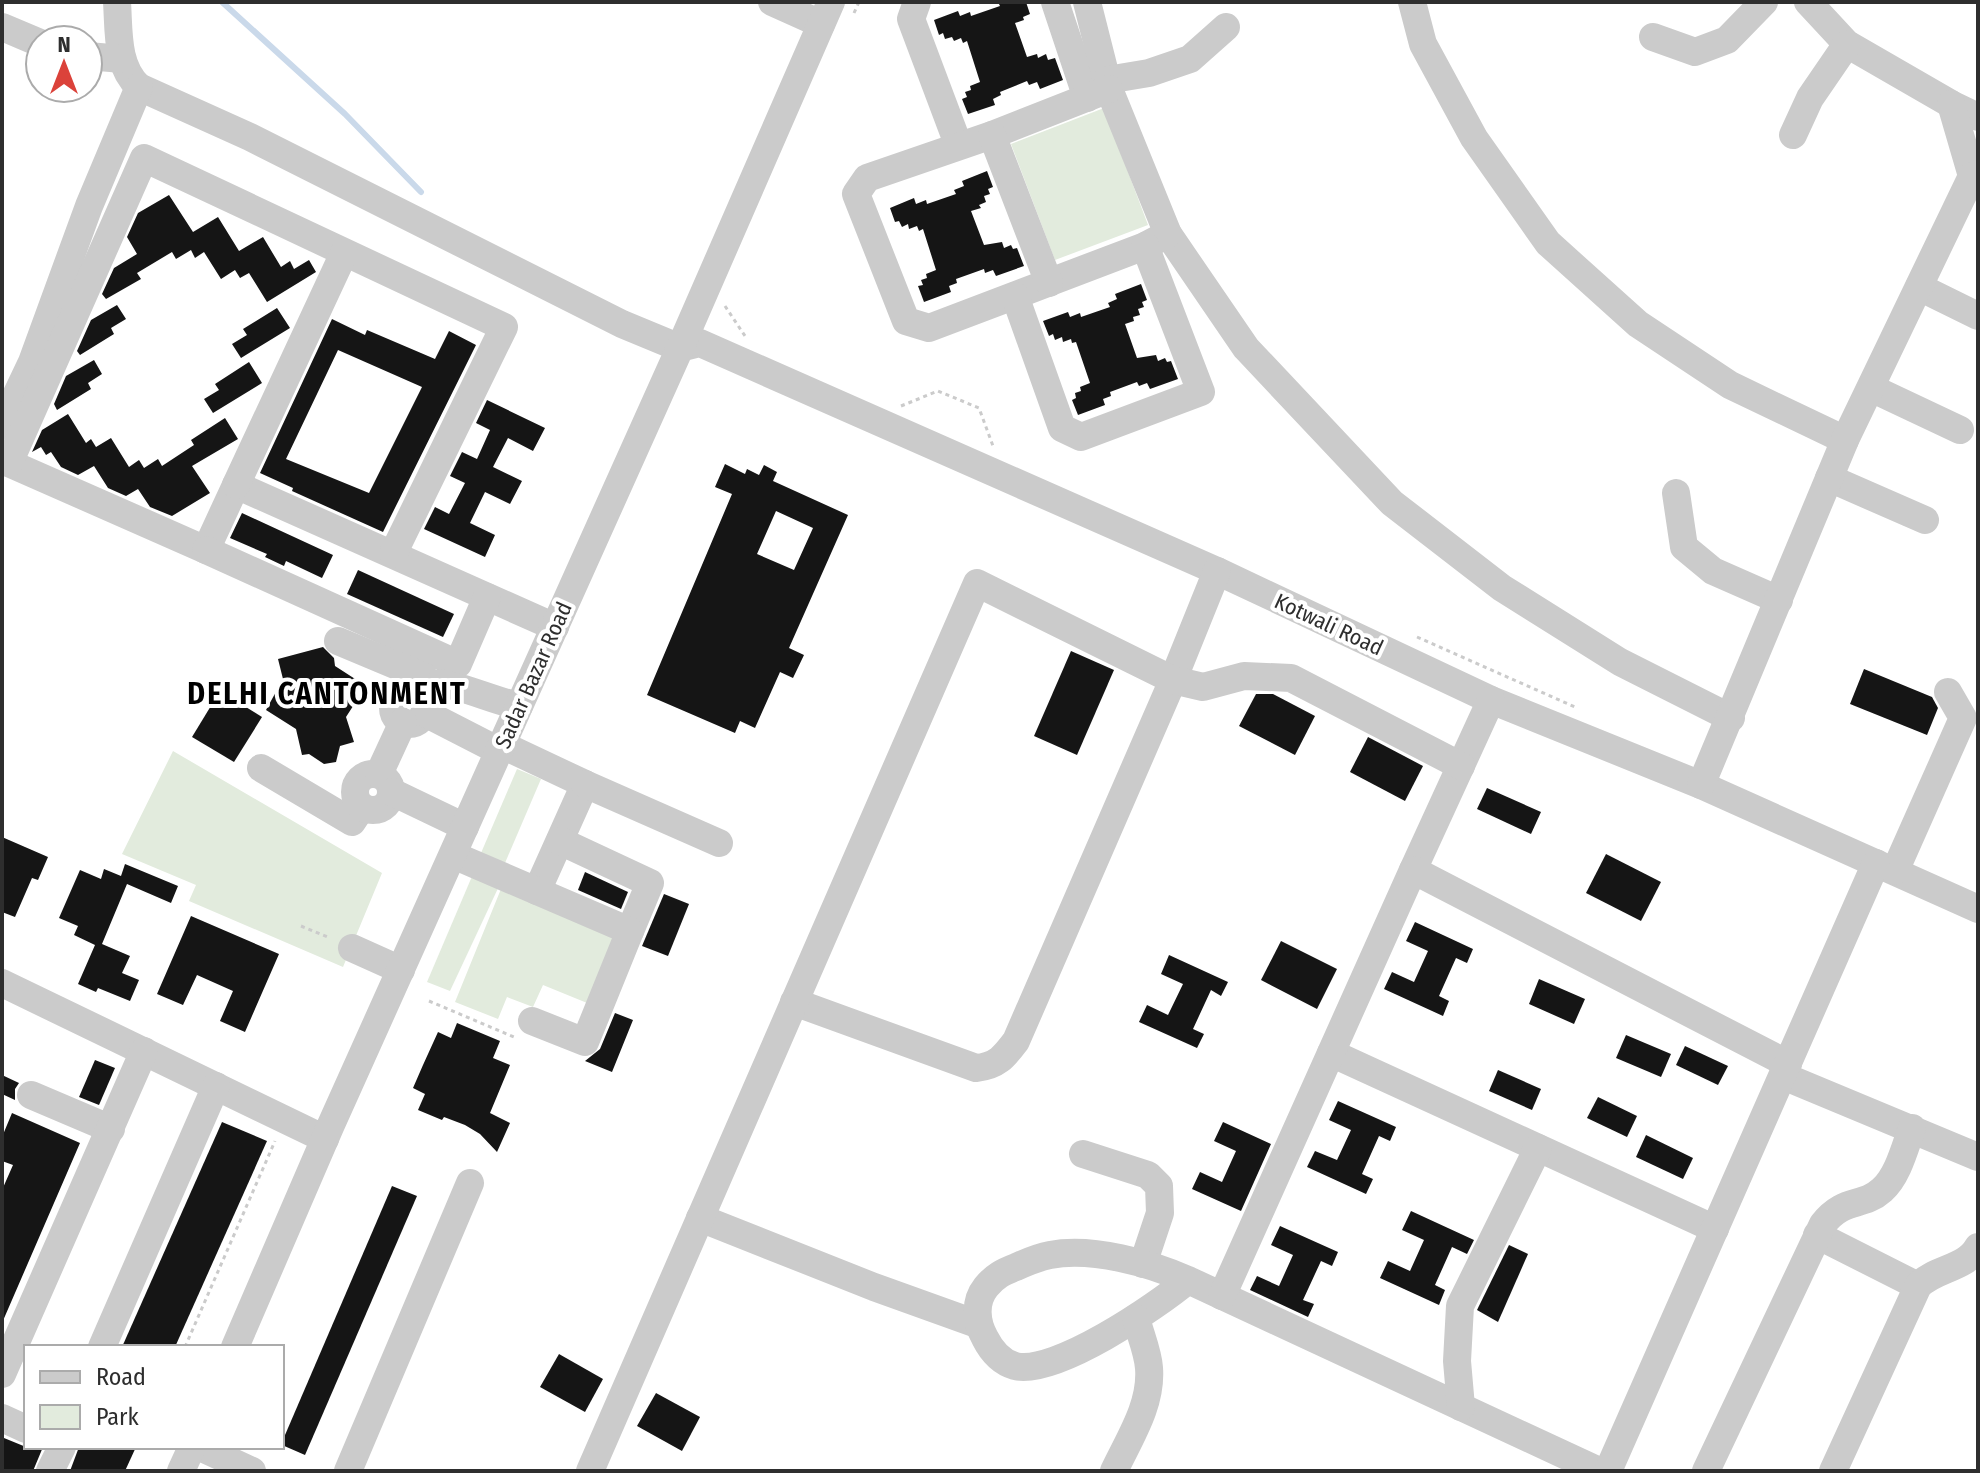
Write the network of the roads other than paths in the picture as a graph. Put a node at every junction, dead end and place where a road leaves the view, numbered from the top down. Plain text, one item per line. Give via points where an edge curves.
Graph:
1 (117, 2) edge
2 (772, 2) edge
3 (917, 2) edge
4 (1055, 2) edge
5 (1087, 2) edge
6 (1412, 2) edge
7 (1764, 2) edge
8 (1808, 2) edge
9 (835, 14) edge
10 (2, 27) edge
11 (1226, 27) dead end
12 (24, 36) edge
13 (1653, 37) dead end
14 (1847, 44) junction
15 (104, 57) edge
16 (122, 59) junction
17 (139, 87) junction
18 (1101, 89) junction
19 (1951, 104) junction
20 (1978, 117) edge
21 (992, 135) junction
22 (1793, 135) dead end
23 (958, 144) junction
24 (1975, 175) edge
25 (1156, 240) junction
26 (344, 253) junction
27 (1049, 283) junction
28 (1919, 287) junction
29 (1015, 296) junction
30 (1978, 316) edge
31 (680, 348) junction
32 (1871, 388) junction
33 (2, 425) edge
34 (1960, 430) dead end
35 (1845, 440) junction
36 (5, 461) edge
37 (1829, 478) junction
38 (236, 485) junction
39 (1676, 493) dead end
40 (1925, 520) dead end
41 (206, 550) junction
42 (393, 554) junction
43 (1217, 571) junction
44 (487, 597) junction
45 (1779, 600) junction
46 (555, 627) junction
47 (338, 641) dead end
48 (1173, 680) junction
49 (1948, 692) dead end
50 (422, 698) junction
51 (1491, 700) junction
52 (519, 706) junction
53 (1731, 718) junction
54 (500, 748) junction
55 (1461, 766) junction
56 (261, 768) dead end
57 (386, 783) junction
58 (585, 784) junction
59 (1701, 785) junction
60 (465, 827) junction
61 (560, 841) junction
62 (719, 843) dead end
63 (453, 855) junction
64 (1886, 867) junction
65 (1413, 870) junction
66 (537, 891) junction
67 (1978, 909) edge
68 (630, 931) junction
69 (352, 948) road end
70 (401, 970) junction
71 (2, 983) edge
72 (794, 1002) junction
73 (529, 1032) road end
74 (144, 1051) junction
75 (1331, 1053) junction
76 (1786, 1070) junction
77 (216, 1086) junction
78 (31, 1095) dead end
79 (1912, 1128) junction
80 (111, 1129) junction
81 (325, 1139) junction
82 (1538, 1148) junction
83 (1083, 1154) dead end
84 (1978, 1157) edge
85 (470, 1183) dead end
86 (700, 1218) junction
87 (1715, 1229) junction
88 (1817, 1235) junction
89 (1978, 1247) edge
90 (1143, 1264) junction
91 (1188, 1280) junction
92 (1918, 1286) junction
93 (1222, 1296) junction
94 (1136, 1318) junction
95 (977, 1324) junction
96 (19, 1339) edge
97 (103, 1345) edge
98 (236, 1345) edge
99 (2, 1374) edge
100 (1461, 1407) junction
101 (2, 1418) edge
102 (24, 1428) edge
103 (61, 1449) edge
104 (191, 1449) edge
105 (204, 1449) edge
106 (1714, 1468) edge
107 (1611, 1469) edge
108 (50, 1471) edge
109 (181, 1471) edge
110 (252, 1471) edge
111 (348, 1471) edge
112 (590, 1471) edge
113 (1114, 1471) edge
114 (1833, 1471) edge

1 - 16 street
2 - 9 street
3 - 23 street via 911,19
4 - 18 street
5 - 18 street
6 - 35 street via 1423,44 1474,138 1548,243 1638,324 1717,377
7 - 13 street via 1727,40 1695,52
8 - 14 street
9 - 31 street, Sadar Bazar Road
10 - 12 street
11 - 18 street via 1190,59
14 - 19 street
14 - 22 street via 1810,98
15 - 16 street
16 - 17 street via 130,80
17 - 31 street, Kotwali Road
17 - 33 street via 32,362
18 - 21 street
18 - 25 street
19 - 20 street
19 - 24 street
21 - 23 street
21 - 27 street
23 - 29 street via 867,178 856,194 906,321 929,328
24 - 28 street
25 - 27 street
25 - 29 street via 1201,392 1081,437 1062,428
25 - 53 street via 1246,348 1392,503 1502,588 1620,662
26 - 36 street via 144,158
26 - 38 street
26 - 42 street via 504,327
27 - 29 street
28 - 30 street
28 - 32 street
31 - 43 street, Kotwali Road via 700,343
31 - 46 street, Sadar Bazar Road
32 - 34 street
32 - 35 street
35 - 37 street
36 - 41 street
37 - 40 street
37 - 45 street
38 - 41 street
38 - 42 street
39 - 45 street via 1684,547 1713,571
41 - 44 street via 458,664
42 - 44 street
43 - 48 street
43 - 51 street, Kotwali Road
44 - 46 street
45 - 53 street
46 - 52 street, Sadar Bazar Road
47 - 50 street
48 - 55 street via 1203,687 1244,676 1291,678
48 - 72 street via 1016,1041 1003,1058 976,1068
48 - 72 street via 977,583
49 - 64 street via 1963,718
50 - 52 street via 466,688
50 - 54 street
50 - 57 street
51 - 55 street
51 - 59 street, Kotwali Road
52 - 54 street, Sadar Bazar Road
53 - 59 street
54 - 58 street
54 - 60 street, Sadar Bazar Road
55 - 65 street
56 - 57 street via 352,822 362,807 355,786 368,774
57 - 60 street
58 - 61 street
58 - 62 street
59 - 64 street, Kotwali Road
60 - 63 street, Sadar Bazar Road
61 - 66 street
61 - 68 street via 650,883
63 - 66 street
63 - 70 street, Sadar Bazar Road
64 - 67 street, Kotwali Road
64 - 76 street
65 - 75 street
65 - 76 street
66 - 68 street
68 - 73 street via 585,1042
69 - 70 street
70 - 81 street, Sadar Bazar Road
71 - 74 street
72 - 86 street
74 - 77 street
74 - 80 street
75 - 82 street
75 - 93 street
76 - 79 street
76 - 87 street
77 - 81 street
77 - 97 street
78 - 80 street
79 - 84 street
79 - 88 street via 1882,1190 1833,1211
80 - 96 street
81 - 98 street, Sadar Bazar Road
82 - 87 street
82 - 100 street via 1460,1306
83 - 90 street via 1148,1175 1159,1186 1160,1213
85 - 111 street
86 - 95 street
86 - 112 street
87 - 107 street
88 - 92 street
88 - 106 street
89 - 92 street via 1973,1257 1928,1275
90 - 91 street
90 - 95 street via 1052,1254 1026,1263 995,1276 980,1294
91 - 93 street
91 - 94 street
92 - 114 street
93 - 100 street
94 - 95 street via 1062,1358 1017,1367 991,1349
94 - 113 street via 1149,1386
96 - 99 street
100 - 107 street
101 - 102 street
103 - 108 street
104 - 109 street
105 - 110 street

